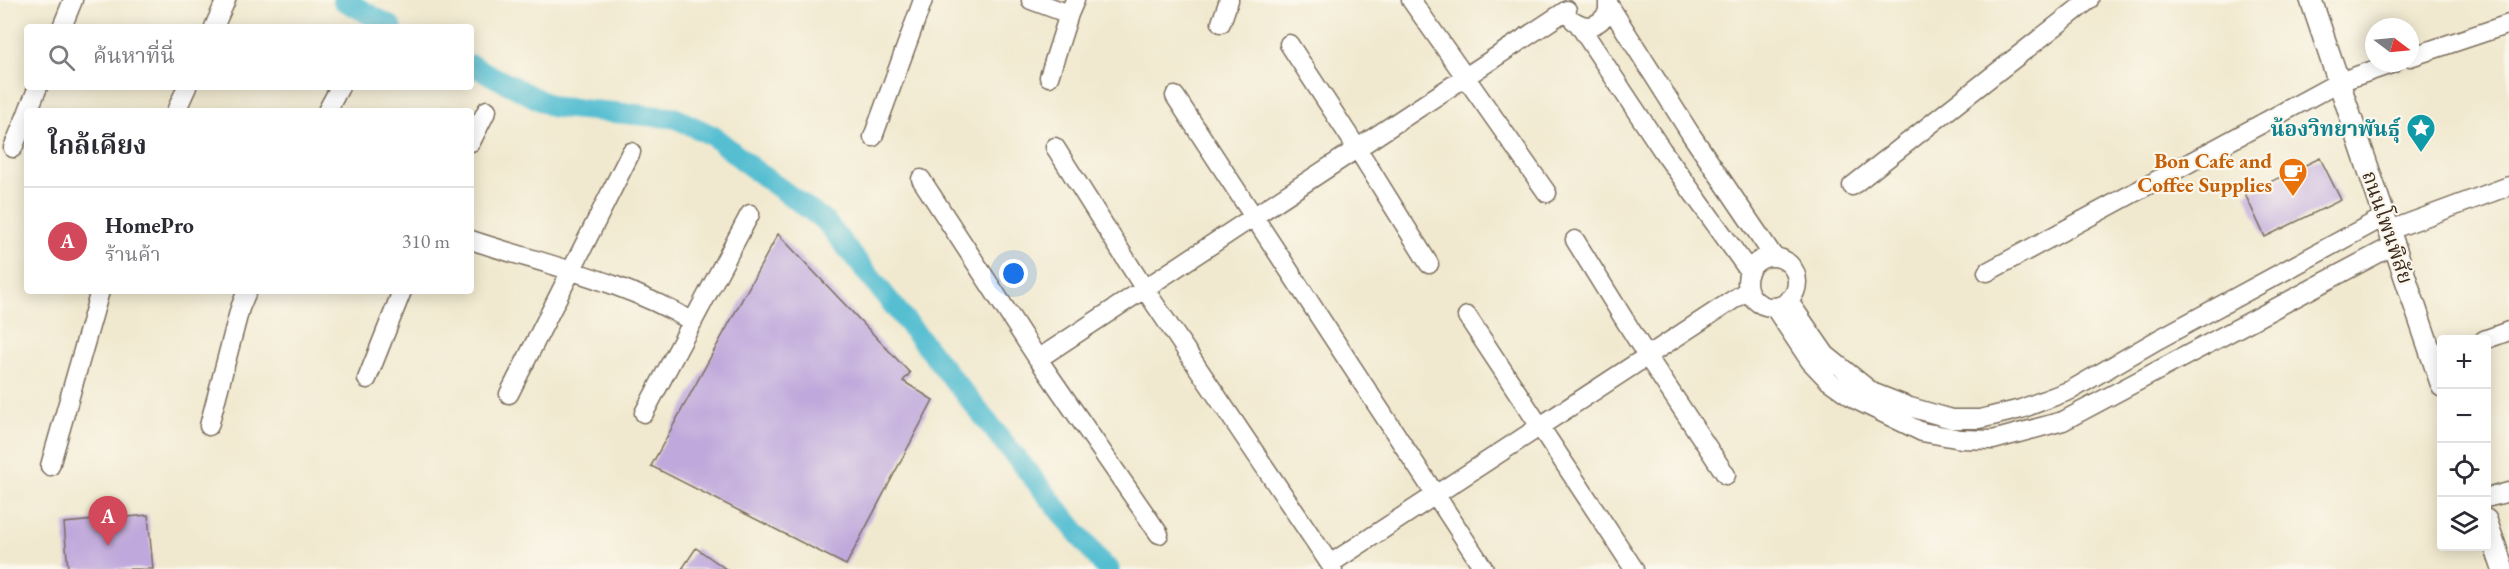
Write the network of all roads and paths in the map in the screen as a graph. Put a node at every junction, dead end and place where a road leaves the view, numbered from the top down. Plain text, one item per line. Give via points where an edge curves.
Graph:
1 (73, 0) edge
2 (226, 0) edge
3 (923, 0) edge
4 (1031, 0) edge
5 (1229, 0) edge
6 (1411, 0) edge
7 (2089, 0) edge
8 (2311, 0) edge
9 (1609, 2) edge
10 (1568, 5) edge
11 (1072, 7) edge
12 (1221, 23) dead end
13 (63, 24) edge
14 (215, 24) edge
15 (2509, 24) edge
16 (1579, 25) junction
17 (1289, 44) dead end
18 (2419, 54) edge
19 (2368, 72) edge
20 (1049, 77) dead end
21 (1465, 77) junction
22 (2339, 82) junction
23 (37, 90) edge
24 (186, 90) edge
25 (338, 90) edge
26 (1175, 96) dead end
27 (30, 108) edge
28 (177, 108) edge
29 (329, 108) edge
30 (487, 111) dead end
31 (24, 122) edge
32 (1690, 133) junction
33 (474, 136) edge
34 (873, 138) dead end
35 (1055, 147) dead end
36 (1357, 148) junction
37 (13, 149) edge
38 (1662, 150) junction
39 (631, 152) dead end
40 (921, 179) dead end
41 (1852, 186) dead end
42 (2509, 186) edge
43 (1547, 192) dead end
44 (750, 214) dead end
45 (1252, 217) junction
46 (2389, 231) junction
47 (1575, 240) dead end
48 (474, 241) edge
49 (1774, 257) junction
50 (1429, 264) dead end
51 (572, 270) junction
52 (1749, 271) junction
53 (1986, 272) dead end
54 (2262, 283) junction
55 (1144, 288) junction
56 (1748, 290) junction
57 (99, 294) edge
58 (246, 294) edge
59 (401, 294) edge
60 (1781, 303) junction
61 (2275, 308) junction
62 (1467, 316) dead end
63 (693, 322) junction
64 (2509, 331) edge
65 (2491, 337) edge
66 (1647, 356) junction
67 (2437, 356) edge
68 (1038, 359) junction
69 (367, 379) dead end
70 (509, 394) dead end
71 (644, 413) dead end
72 (209, 426) dead end
73 (1540, 426) junction
74 (50, 466) dead end
75 (1726, 475) dead end
76 (2509, 492) edge
77 (1435, 496) junction
78 (2491, 497) edge
79 (2491, 532) edge
80 (1159, 534) dead end
81 (1332, 567) edge
82 (1484, 569) edge
83 (1634, 569) edge
84 (2503, 569) edge

1 - 13 street
2 - 14 street
3 - 34 street
4 - 11 street
5 - 12 street
6 - 21 street
7 - 41 street
8 - 22 street, ถนนโพนพิสัย
9 - 16 street via 1603,21 1586,27
9 - 32 street
10 - 16 street via 1570,17
10 - 21 street
11 - 20 street
15 - 18 street
16 - 38 street
17 - 36 street
19 - 22 street
21 - 36 street
21 - 43 street
22 - 46 street, ถนนโพนพิสัย
22 - 53 street
23 - 27 street
24 - 28 street
25 - 29 street
26 - 45 street
30 - 33 street
31 - 37 street
32 - 38 street
32 - 49 street
35 - 55 street
36 - 45 street
36 - 50 street
38 - 52 street
39 - 51 street
40 - 68 street
42 - 46 street
44 - 63 street
45 - 55 street
45 - 77 street
46 - 54 street
46 - 61 street
46 - 67 street, ถนนโพนพิสัย
47 - 66 street
48 - 51 street
49 - 52 street via 1760,260
49 - 60 street via 1786,261 1795,272 1797,285
51 - 63 street via 659,302
51 - 70 street
52 - 56 street
54 - 60 street via 2071,390 1980,419 1952,419 1872,392 1826,355
54 - 61 street
55 - 68 street
55 - 81 street
56 - 60 street via 1762,305
56 - 66 street
57 - 74 street
58 - 72 street
59 - 69 street
60 - 61 street via 1810,361 1856,400 1922,432 1993,440 2062,421
62 - 73 street
63 - 71 street
64 - 65 street
66 - 73 street
66 - 75 street
68 - 80 street
73 - 77 street
73 - 83 street
76 - 78 street
77 - 81 street
77 - 82 street
79 - 84 street

